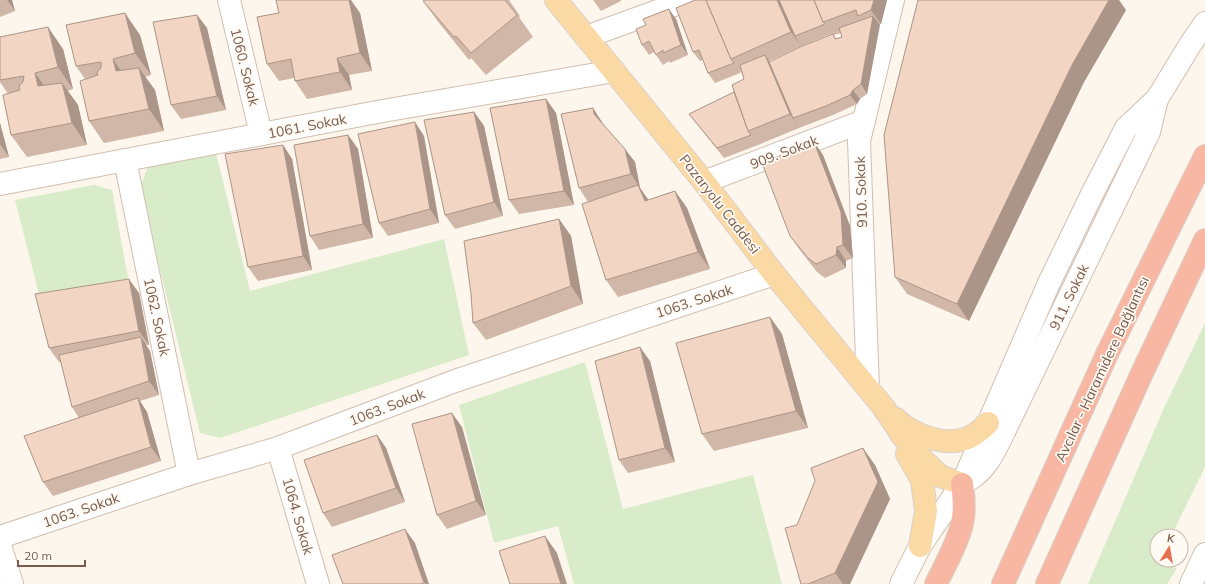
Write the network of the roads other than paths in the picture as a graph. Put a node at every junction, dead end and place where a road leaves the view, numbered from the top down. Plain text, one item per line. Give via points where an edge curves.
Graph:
1 (229, 0) edge
2 (556, 0) edge
3 (688, 0) edge
4 (893, 0) edge
5 (1205, 23) edge
6 (586, 37) junction
7 (614, 71) junction
8 (1157, 99) junction
9 (864, 121) junction
10 (262, 134) junction
11 (1205, 156) edge
12 (125, 160) junction
13 (704, 182) junction
14 (0, 184) edge
15 (1205, 240) edge
16 (774, 274) junction
17 (868, 388) junction
18 (884, 408) junction
19 (988, 423) junction
20 (278, 448) junction
21 (189, 474) junction
22 (962, 484) junction
23 (0, 537) edge
24 (0, 545) edge
25 (920, 546) junction
26 (1205, 554) edge
27 (12, 584) edge
28 (318, 584) edge
29 (902, 584) edge
30 (936, 584) edge
31 (1003, 584) edge
32 (1047, 584) edge
33 (1191, 584) edge

1 - 10 street, 1060. Sokak
2 - 6 main road, Pazaryolu Caddesi
3 - 6 street
4 - 9 street, 910. Sokak
5 - 8 street, 911. Sokak
6 - 7 main road, Pazaryolu Caddesi
7 - 10 street, 1061. Sokak
7 - 13 main road, Pazaryolu Caddesi
8 - 19 street, 911. Sokak via 1126,128 1049,283
8 - 22 street, 911. Sokak via 1149,132 998,444 985,466
9 - 13 street, 909. Sokak
9 - 17 street, 910. Sokak via 859,141
10 - 12 street, 1061. Sokak
11 - 31 highway, Avcılar - Haramidere Bağlantısı via 1107,354
12 - 14 street, 1061. Sokak
12 - 21 street, 1062. Sokak
13 - 16 main road, Pazaryolu Caddesi
15 - 32 highway
16 - 17 main road, Pazaryolu Caddesi
16 - 20 street, 1063. Sokak via 455,381
17 - 18 main road, Pazaryolu Caddesi
18 - 19 main road via 905,427 928,438 945,441 966,439
18 - 22 main road via 922,459 940,476
18 - 25 main road via 922,480 926,511
19 - 22 street, 911. Sokak
20 - 21 street, 1063. Sokak
20 - 28 street, 1064. Sokak
21 - 23 street, 1063. Sokak
22 - 25 street
22 - 30 highway via 962,524
24 - 27 street
25 - 29 street
26 - 33 street

